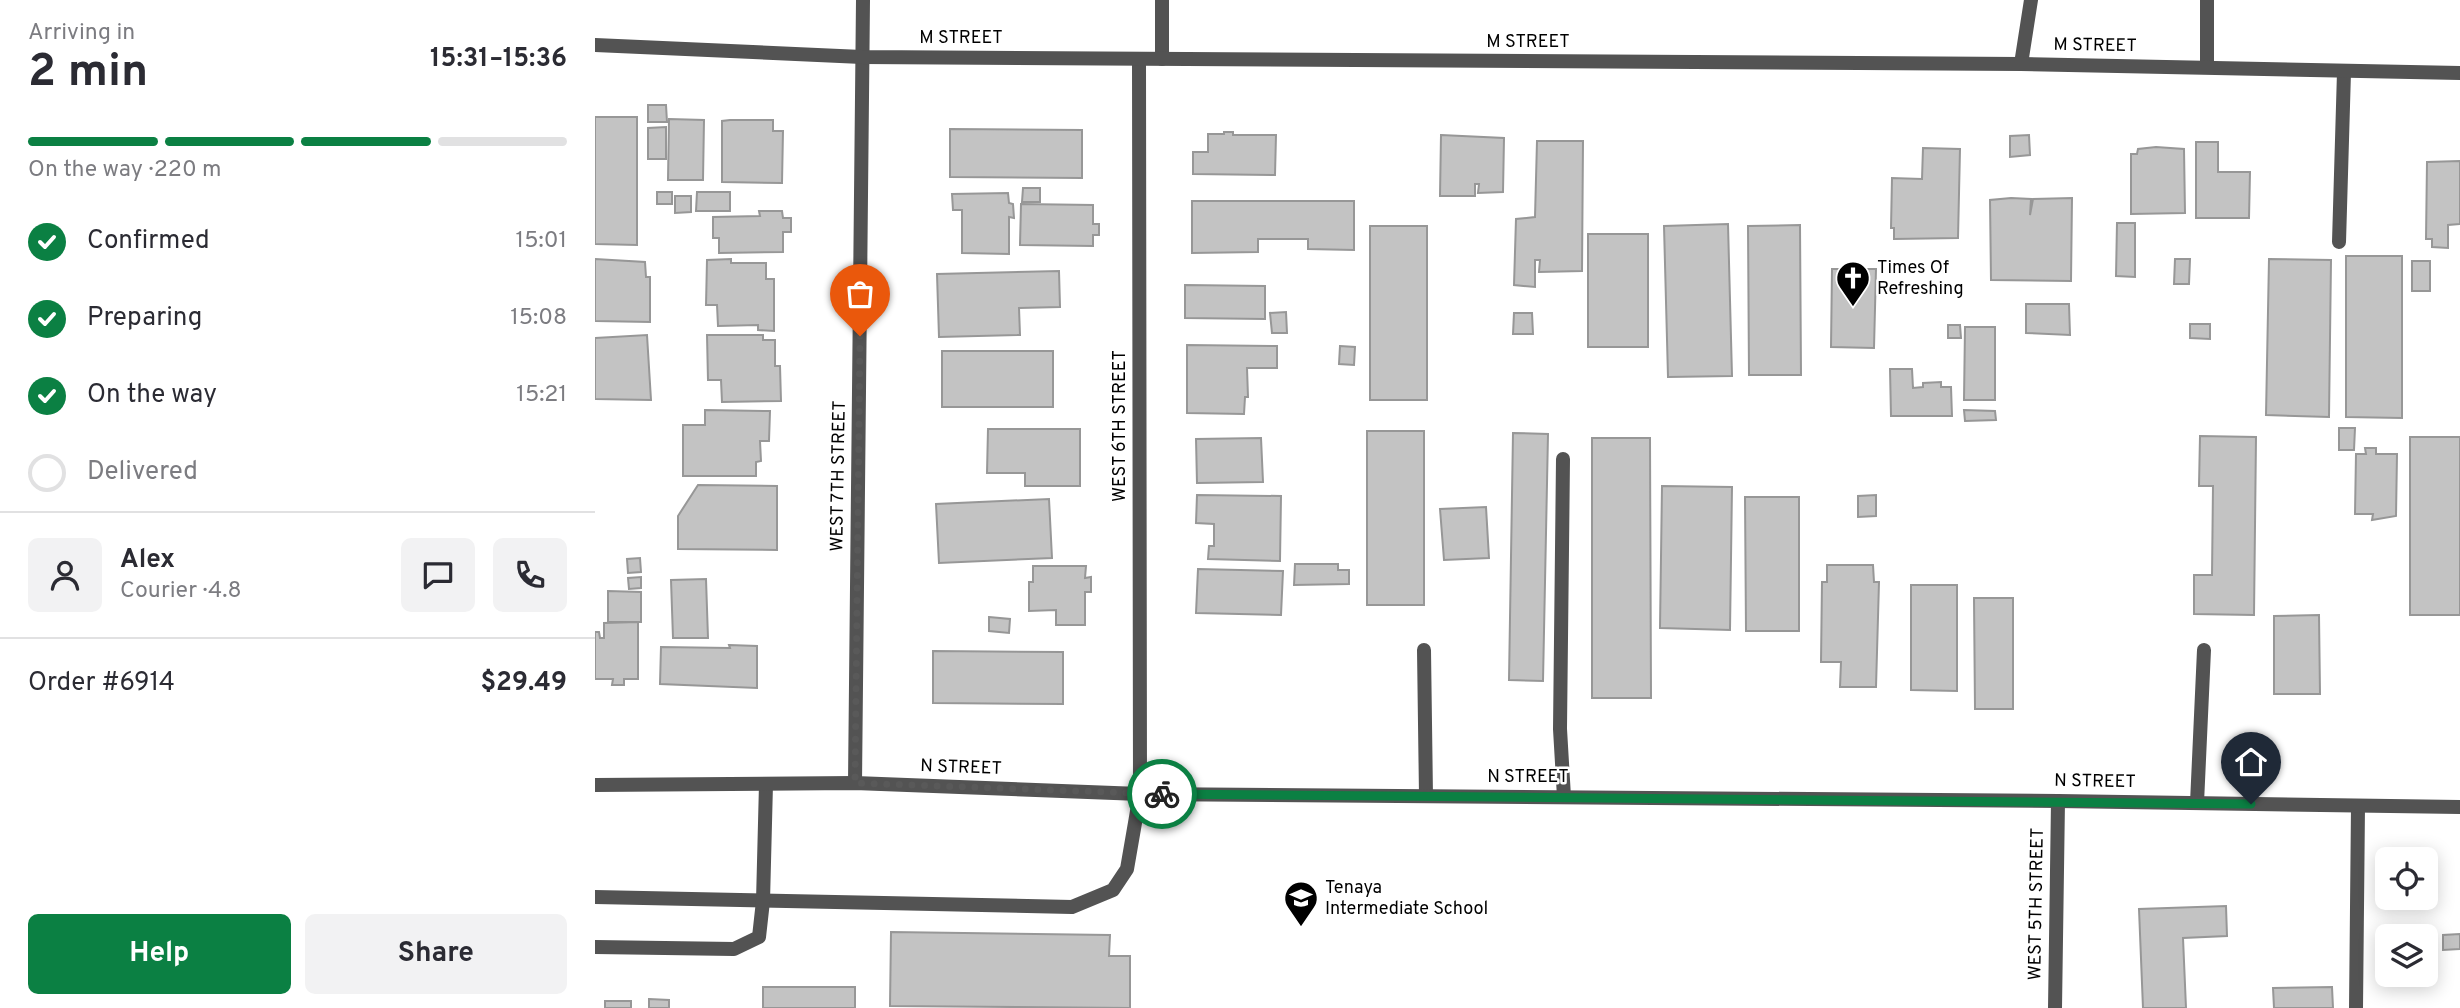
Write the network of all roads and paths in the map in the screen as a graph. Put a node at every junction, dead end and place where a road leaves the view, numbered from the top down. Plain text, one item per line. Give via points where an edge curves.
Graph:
1 (863, 0) edge
2 (1163, 0) edge
3 (2031, 0) edge
4 (2207, 0) edge
5 (595, 45) edge
6 (862, 57) junction
7 (1139, 59) junction
8 (1162, 59) junction
9 (2021, 64) junction
10 (2207, 66) junction
11 (2344, 72) junction
12 (2460, 73) edge
13 (2339, 242) dead end
14 (1563, 459) dead end
15 (1425, 650) dead end
16 (2204, 650) dead end
17 (855, 783) junction
18 (766, 784) junction
19 (595, 785) edge
20 (1140, 794) junction
21 (1426, 796) junction
22 (1563, 797) junction
23 (2058, 801) junction
24 (2197, 803) junction
25 (2358, 806) junction
26 (2460, 807) edge
27 (595, 897) edge
28 (763, 901) junction
29 (595, 947) edge
30 (2055, 1008) edge
31 (2356, 1008) edge

1 - 6 street, WEST 7TH STREET
2 - 8 street
3 - 9 street
4 - 10 street
5 - 6 street, M STREET
6 - 7 street, M STREET
6 - 17 street, WEST 7TH STREET
7 - 8 street, M STREET
7 - 20 street, WEST 6TH STREET
8 - 9 street, M STREET
9 - 10 street, M STREET
10 - 11 street, M STREET
11 - 12 street, M STREET
11 - 13 street
14 - 22 street
15 - 21 street
16 - 24 street
17 - 18 street, N STREET
17 - 20 street, N STREET
18 - 19 street, N STREET
18 - 28 street
20 - 21 street, N STREET
20 - 28 street, WEST 6TH STREET via 1127,869 1113,890 1072,907
21 - 22 street, N STREET
22 - 23 street, N STREET
23 - 24 street, N STREET
23 - 30 street, WEST 5TH STREET
24 - 25 street, N STREET
25 - 26 street, N STREET
25 - 31 street
27 - 28 street, WEST 6TH STREET
28 - 29 street via 758,937 734,949

